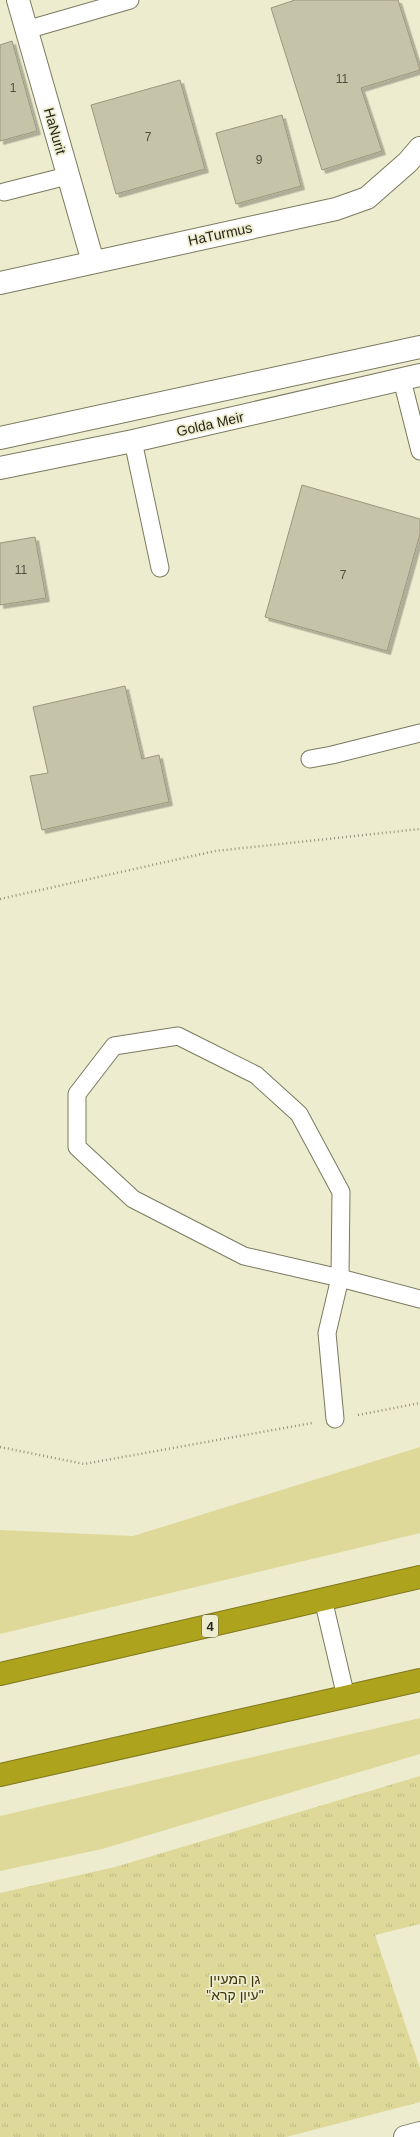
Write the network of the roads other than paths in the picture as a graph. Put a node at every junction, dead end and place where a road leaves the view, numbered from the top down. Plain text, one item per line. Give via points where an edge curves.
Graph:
1 (18, 0) edge
2 (130, 0) edge
3 (26, 30) junction
4 (420, 148) edge
5 (67, 176) junction
6 (4, 192) dead end
7 (94, 262) junction
8 (0, 283) edge
9 (420, 347) edge
10 (411, 378) edge
11 (0, 438) edge
12 (134, 441) junction
13 (420, 451) edge
14 (0, 468) edge
15 (160, 568) dead end
16 (420, 733) edge
17 (310, 759) dead end
18 (340, 1278) junction
19 (420, 1299) edge
20 (335, 1419) road end
21 (420, 1577) edge
22 (323, 1600) junction
23 (0, 1674) edge
24 (420, 1680) edge
25 (346, 1696) junction
26 (0, 1775) edge
27 (420, 2133) edge
28 (405, 2137) edge

1 - 3 street, HaNurit
2 - 3 lane
3 - 5 street, HaNurit
4 - 7 street, HaTurmus via 367,198 336,209
5 - 6 lane
5 - 7 street, HaNurit
7 - 8 street, HaTurmus
9 - 11 street
10 - 12 street, Golda Meir
10 - 13 lane
12 - 14 street, Golda Meir
12 - 15 lane
16 - 17 lane
18 - 18 lane via 341,1192 299,1114 256,1075 178,1036 114,1046 77,1094 76,1147 133,1199 244,1256
18 - 19 lane
18 - 20 lane via 327,1333
21 - 22 highway, 4
22 - 23 highway, 4
22 - 25 lane
24 - 25 highway
25 - 26 highway
27 - 28 street

